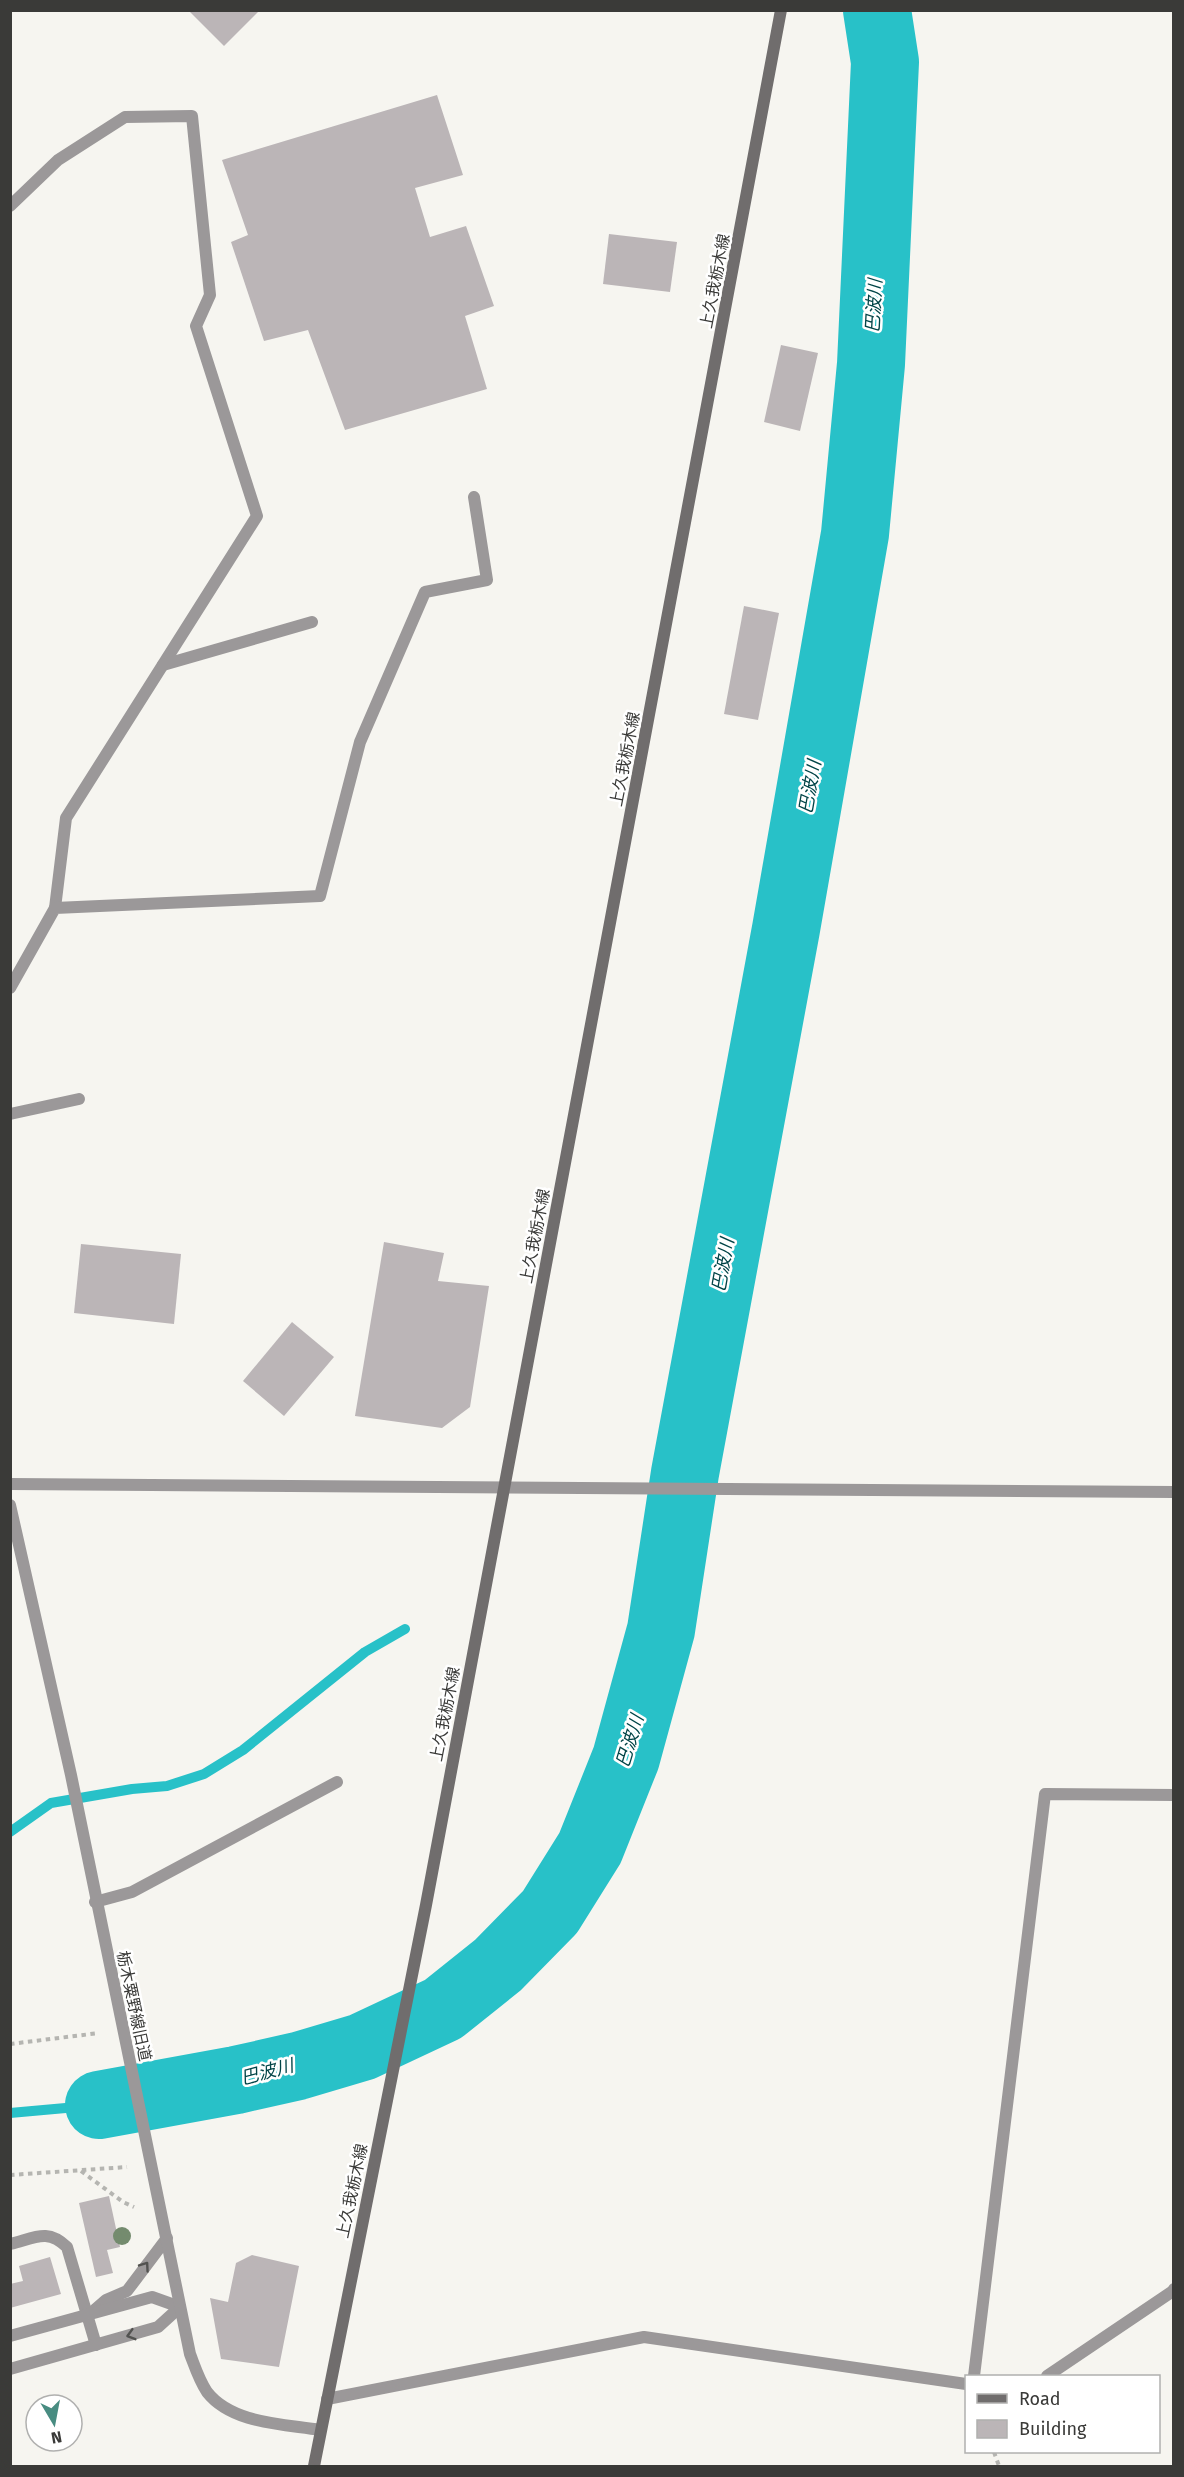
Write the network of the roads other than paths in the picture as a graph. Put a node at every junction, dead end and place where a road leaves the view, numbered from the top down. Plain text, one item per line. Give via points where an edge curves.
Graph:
1 (781, 10) edge
2 (10, 206) edge
3 (474, 497) dead end
4 (312, 622) dead end
5 (163, 665) junction
6 (55, 908) junction
7 (10, 988) edge
8 (79, 1099) dead end
9 (10, 1114) edge
10 (10, 1484) edge
11 (504, 1488) junction
12 (1173, 1492) edge
13 (11, 1513) edge
14 (337, 1782) dead end
15 (1173, 1795) edge
16 (95, 1902) junction
17 (166, 2238) junction
18 (10, 2244) edge
19 (1173, 2289) edge
20 (180, 2307) junction
21 (87, 2316) junction
22 (10, 2336) edge
23 (96, 2345) junction
24 (10, 2369) edge
25 (974, 2375) edge
26 (1048, 2375) edge
27 (965, 2384) edge
28 (327, 2399) junction
29 (320, 2430) junction
30 (314, 2466) edge

1 - 11 main road, 上久我栃木線
2 - 5 street via 58,160 125,117 192,116 210,295 196,326 257,516
3 - 6 street via 487,580 425,592 360,742 320,896
4 - 5 street
5 - 6 street via 66,818
6 - 7 street
8 - 9 street
10 - 11 street
11 - 12 street
11 - 28 main road, 上久我栃木線
13 - 16 street, 栃木粟野線旧道 via 71,1776
14 - 16 street via 132,1892
15 - 25 street via 1045,1794
16 - 17 street, 栃木粟野線旧道
17 - 20 street, 栃木粟野線旧道
21 -> 17 street via 106,2300 127,2291
18 - 21 street via 46,2234 67,2247
19 - 26 street
20 - 21 street via 153,2297
20 -> 23 street via 158,2327
20 - 29 street, 栃木粟野線旧道 via 198,2376 219,2404 256,2420
21 - 22 street
21 - 23 street
23 - 24 street
27 - 28 street via 644,2337
28 - 29 main road, 上久我栃木線
29 - 30 main road, 上久我栃木線

